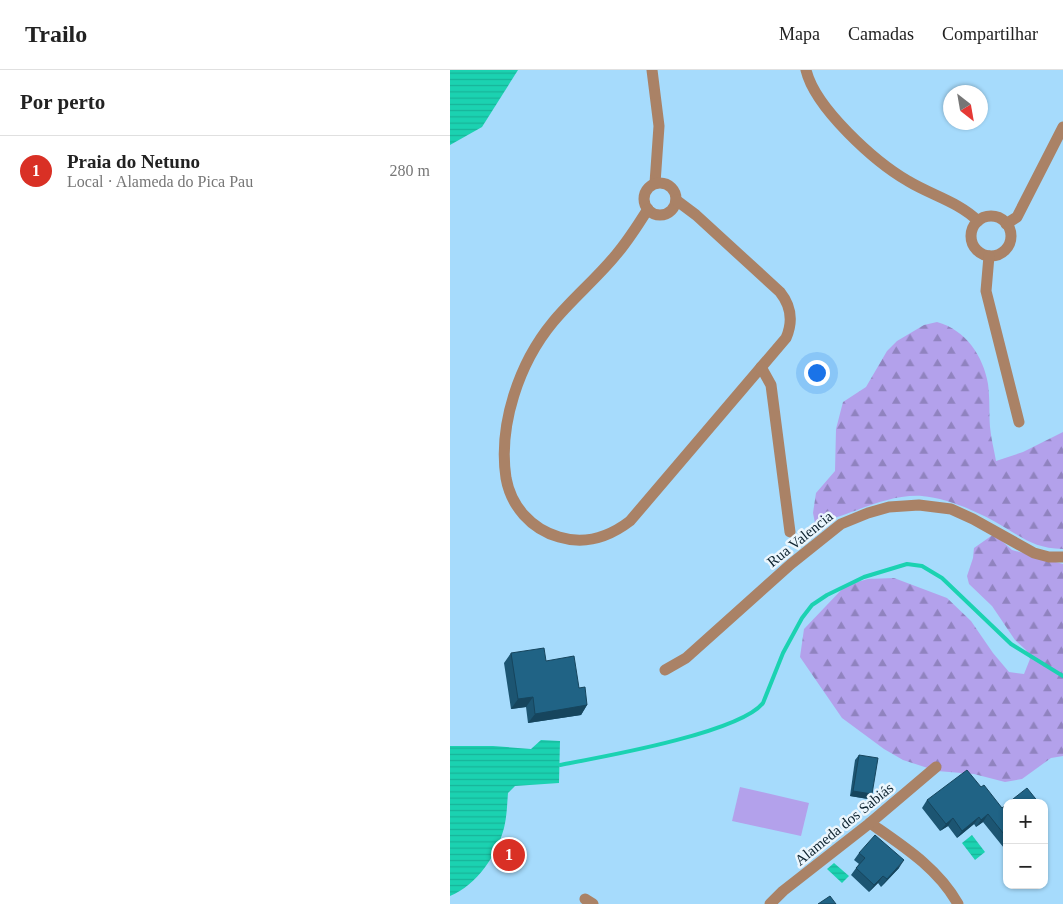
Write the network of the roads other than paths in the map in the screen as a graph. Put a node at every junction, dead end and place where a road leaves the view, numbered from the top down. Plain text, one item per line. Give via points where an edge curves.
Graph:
1 (652, 70) edge
2 (806, 70) edge
3 (1063, 128) edge
4 (655, 183) junction
5 (676, 200) junction
6 (648, 209) junction
7 (978, 221) junction
8 (1006, 224) junction
9 (989, 256) junction
10 (761, 367) junction
11 (1019, 422) dead end
12 (790, 532) dead end
13 (1063, 557) edge
14 (665, 670) dead end
15 (936, 767) dead end
16 (870, 823) junction
17 (770, 904) edge
18 (958, 904) edge

1 - 4 street via 659,126
2 - 7 street via 817,95 852,138 908,181 965,210
3 - 8 street via 1017,217
4 - 5 street via 667,184
4 - 6 street via 646,191
5 - 6 street via 664,214 652,213
5 - 10 street via 785,298 791,318 786,338
6 - 10 street via 615,256 553,322 521,375 509,414 505,453 507,484 516,506 532,524 552,536 587,540 610,534 630,521
7 - 8 street via 993,217
7 - 9 street via 973,227 972,242 981,254
8 - 9 street via 1010,230 1008,246 1003,252
9 - 11 street via 986,292
10 - 12 street via 771,385
13 - 14 street, Rua Valencia via 1034,553 950,509 919,505 889,507 841,524 686,658
15 - 16 street, Alameda dos Sabiás
16 - 17 street, Alameda dos Sabiás
16 - 18 street via 927,864

